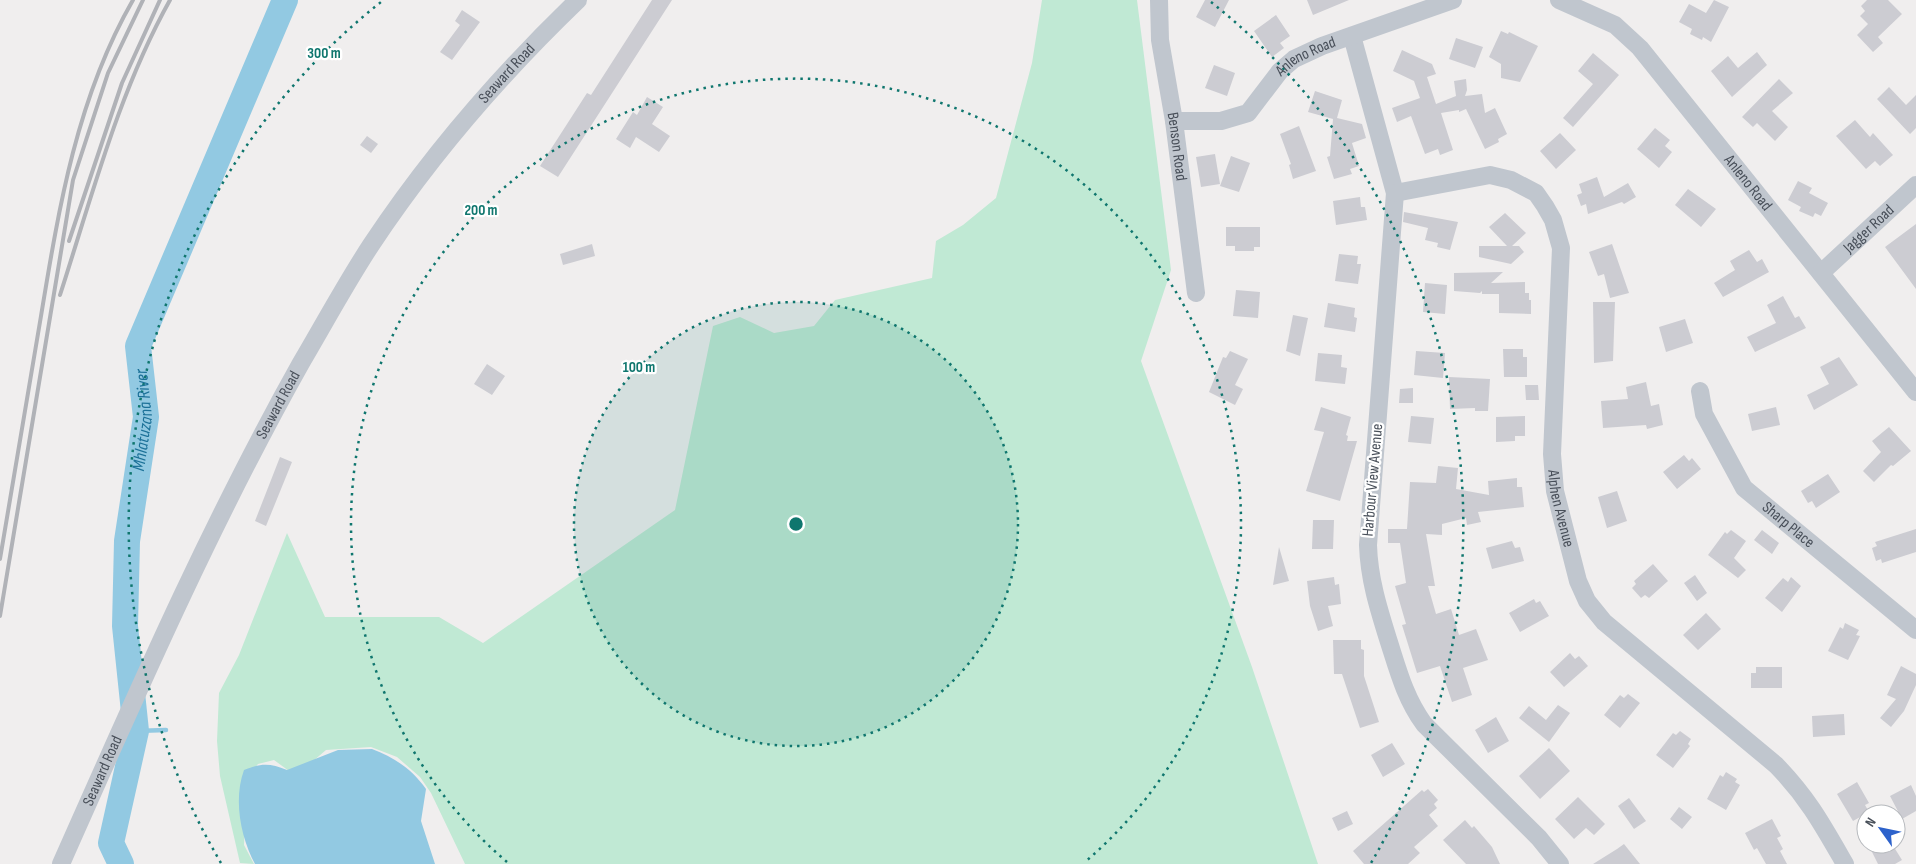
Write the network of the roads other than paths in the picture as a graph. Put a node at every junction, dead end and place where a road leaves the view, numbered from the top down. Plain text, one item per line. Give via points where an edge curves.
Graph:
1 (578, 0) edge
2 (1159, 0) edge
3 (1453, 0) edge
4 (1559, 0) edge
5 (1352, 36) junction
6 (1174, 121) junction
7 (1916, 184) edge
8 (1395, 193) junction
9 (1821, 272) junction
10 (1196, 293) dead end
11 (1700, 391) dead end
12 (1916, 392) edge
13 (1916, 630) edge
14 (61, 864) edge
15 (1560, 864) edge
16 (1845, 864) edge

1 - 14 street, Seaward Road via 536,41 458,128 370,245 260,436 183,592
2 - 6 street, Benson Road via 1160,40
3 - 5 street, Anleno Road
4 - 9 street, Anleno Road via 1615,25 1640,48
5 - 6 street, Anleno Road via 1294,59 1280,71 1248,113 1221,121
5 - 8 street, Harbour View Avenue
6 - 10 street, Benson Road
7 - 9 street, Jagger Road
8 - 15 street, Harbour View Avenue via 1368,545 1372,587 1412,707 1424,724 1539,838
8 - 16 street, Alphen Avenue via 1490,175 1523,185 1536,193 1545,206 1561,248 1552,454 1555,491 1578,581 1587,601 1604,622 1782,772 1814,809
9 - 12 street, Anleno Road
11 - 13 street, Sharp Place via 1704,414 1744,488

